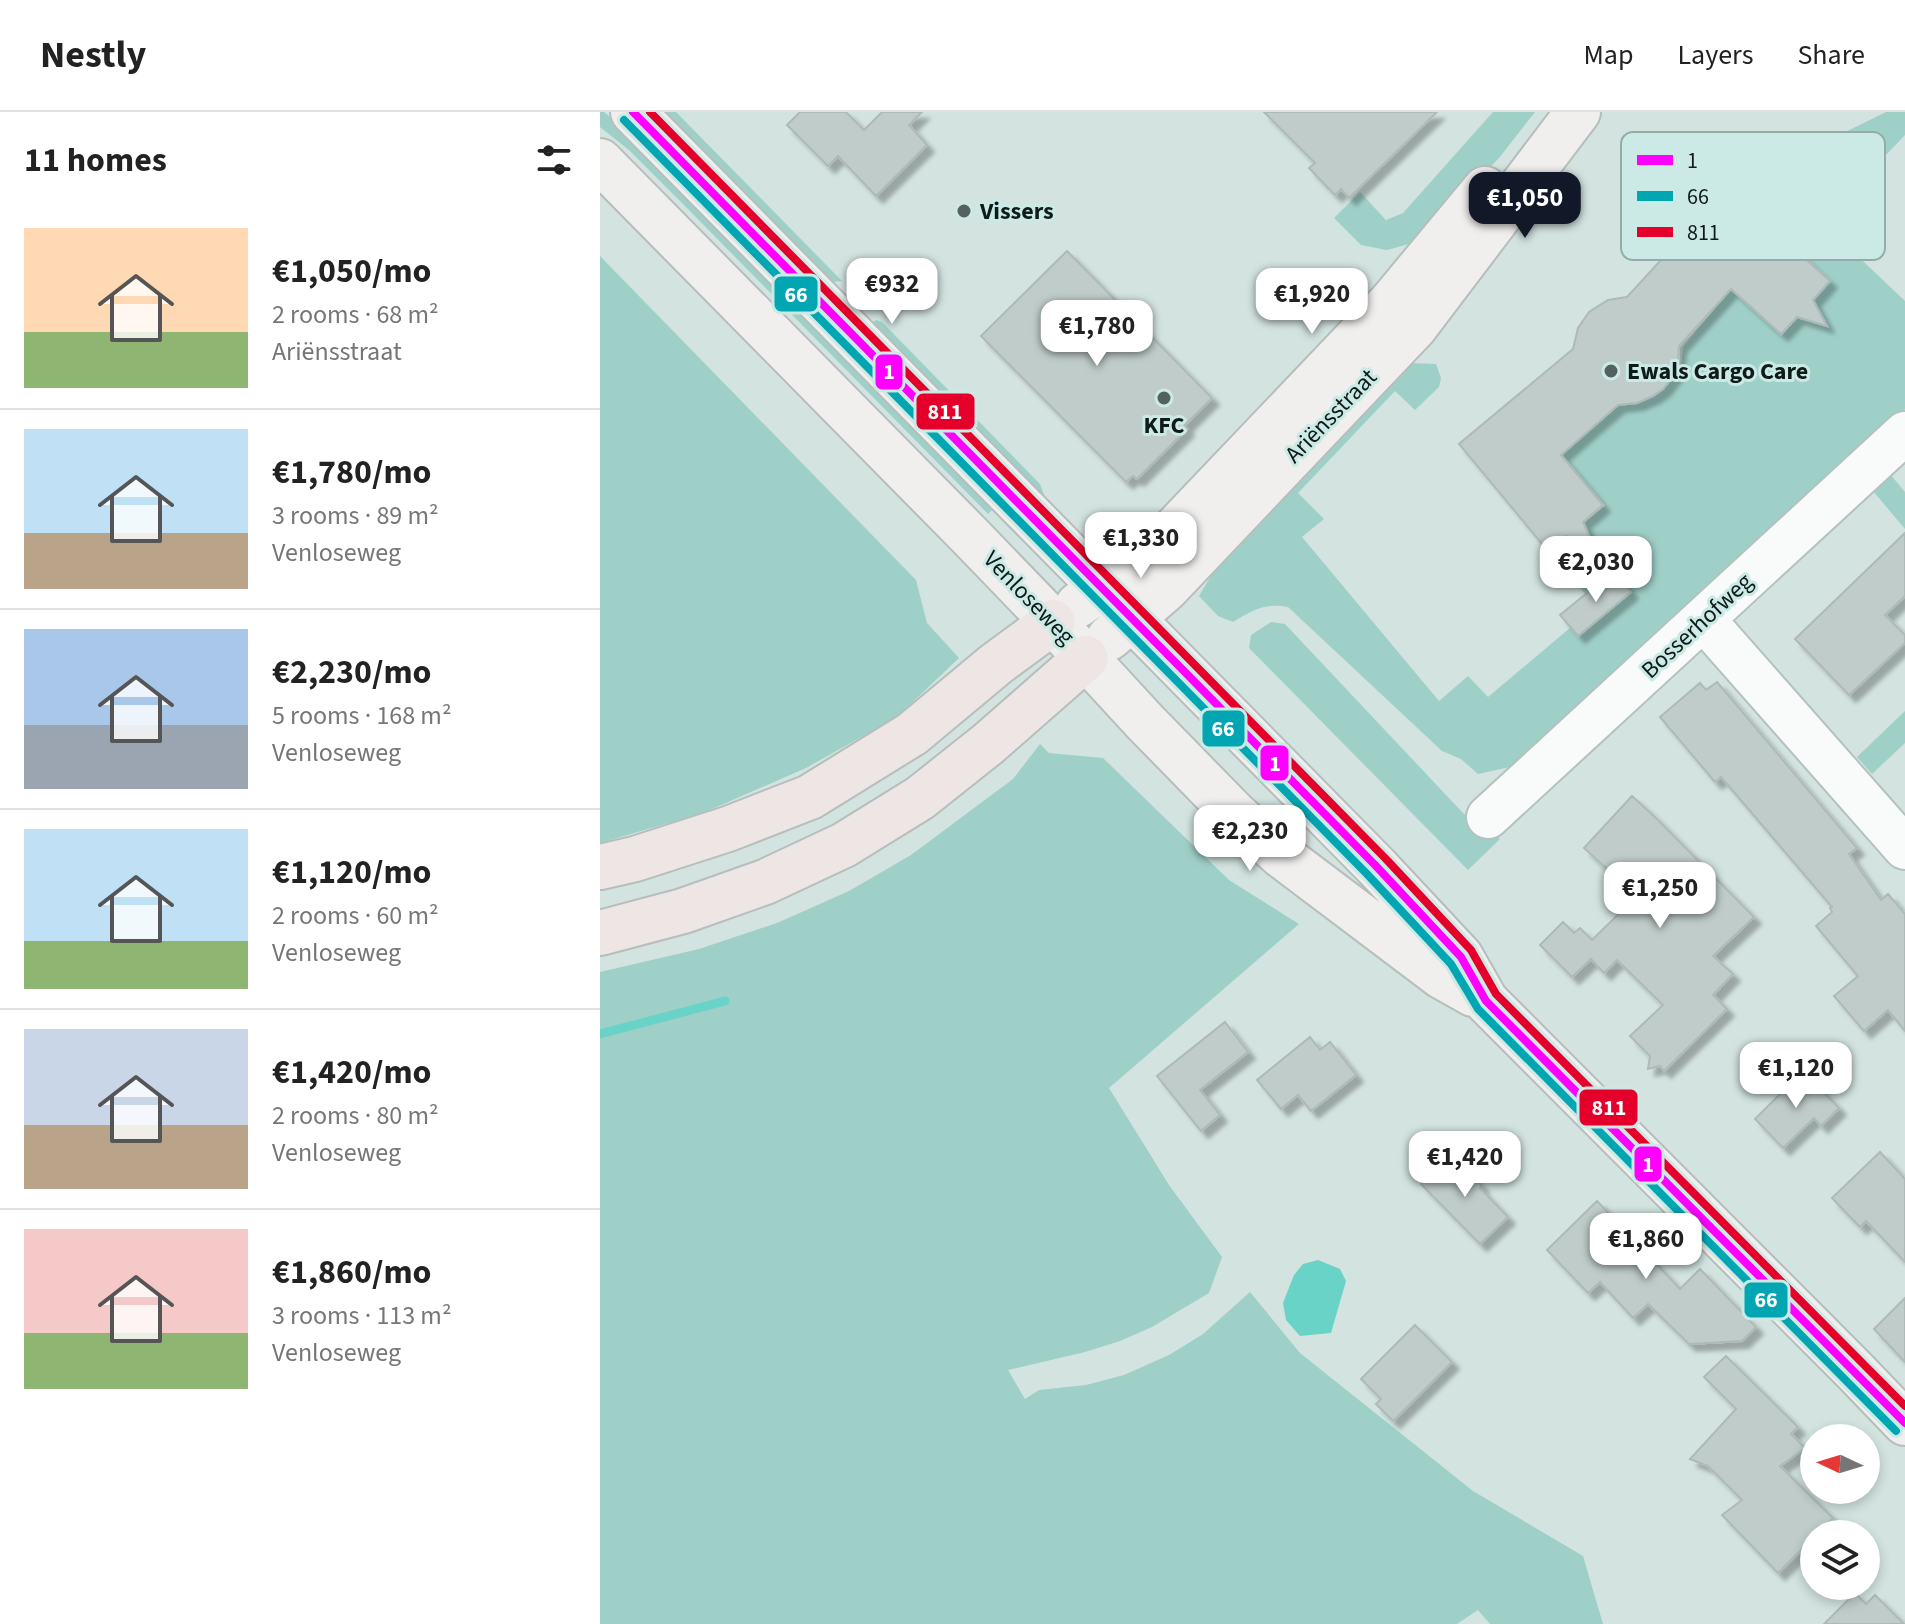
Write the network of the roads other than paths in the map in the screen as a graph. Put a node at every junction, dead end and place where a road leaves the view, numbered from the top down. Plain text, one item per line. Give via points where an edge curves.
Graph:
1 (633, 112) edge
2 (1549, 112) edge
3 (1578, 112) edge
4 (600, 161) edge
5 (1905, 433) edge
6 (1117, 603) junction
7 (1704, 620) junction
8 (1053, 622) junction
9 (1086, 658) junction
10 (1488, 817) dead end
11 (1905, 848) edge
12 (600, 867) edge
13 (600, 933) edge
14 (1486, 1001) junction
15 (1905, 1423) edge

1 - 6 main road, Venloseweg
2 - 6 main road, Ariënsstraat via 1392,301 1171,533 1134,565
3 - 6 main road, Ariënsstraat via 1415,327 1166,589
4 - 8 main road, Venloseweg
5 - 7 street, Bosserhofweg
6 - 8 main road, Ariënsstraat
6 - 9 main road, Ariënsstraat
6 - 14 main road, Venloseweg via 1461,957
7 - 10 street, Bosserhofweg
7 - 11 street
8 - 9 main road, Venloseweg
8 - 12 highway via 912,734 810,797 728,829
9 - 13 highway via 920,798 844,845 765,882
9 - 14 main road, Venloseweg via 1282,856 1441,976
14 - 15 main road, Venloseweg

